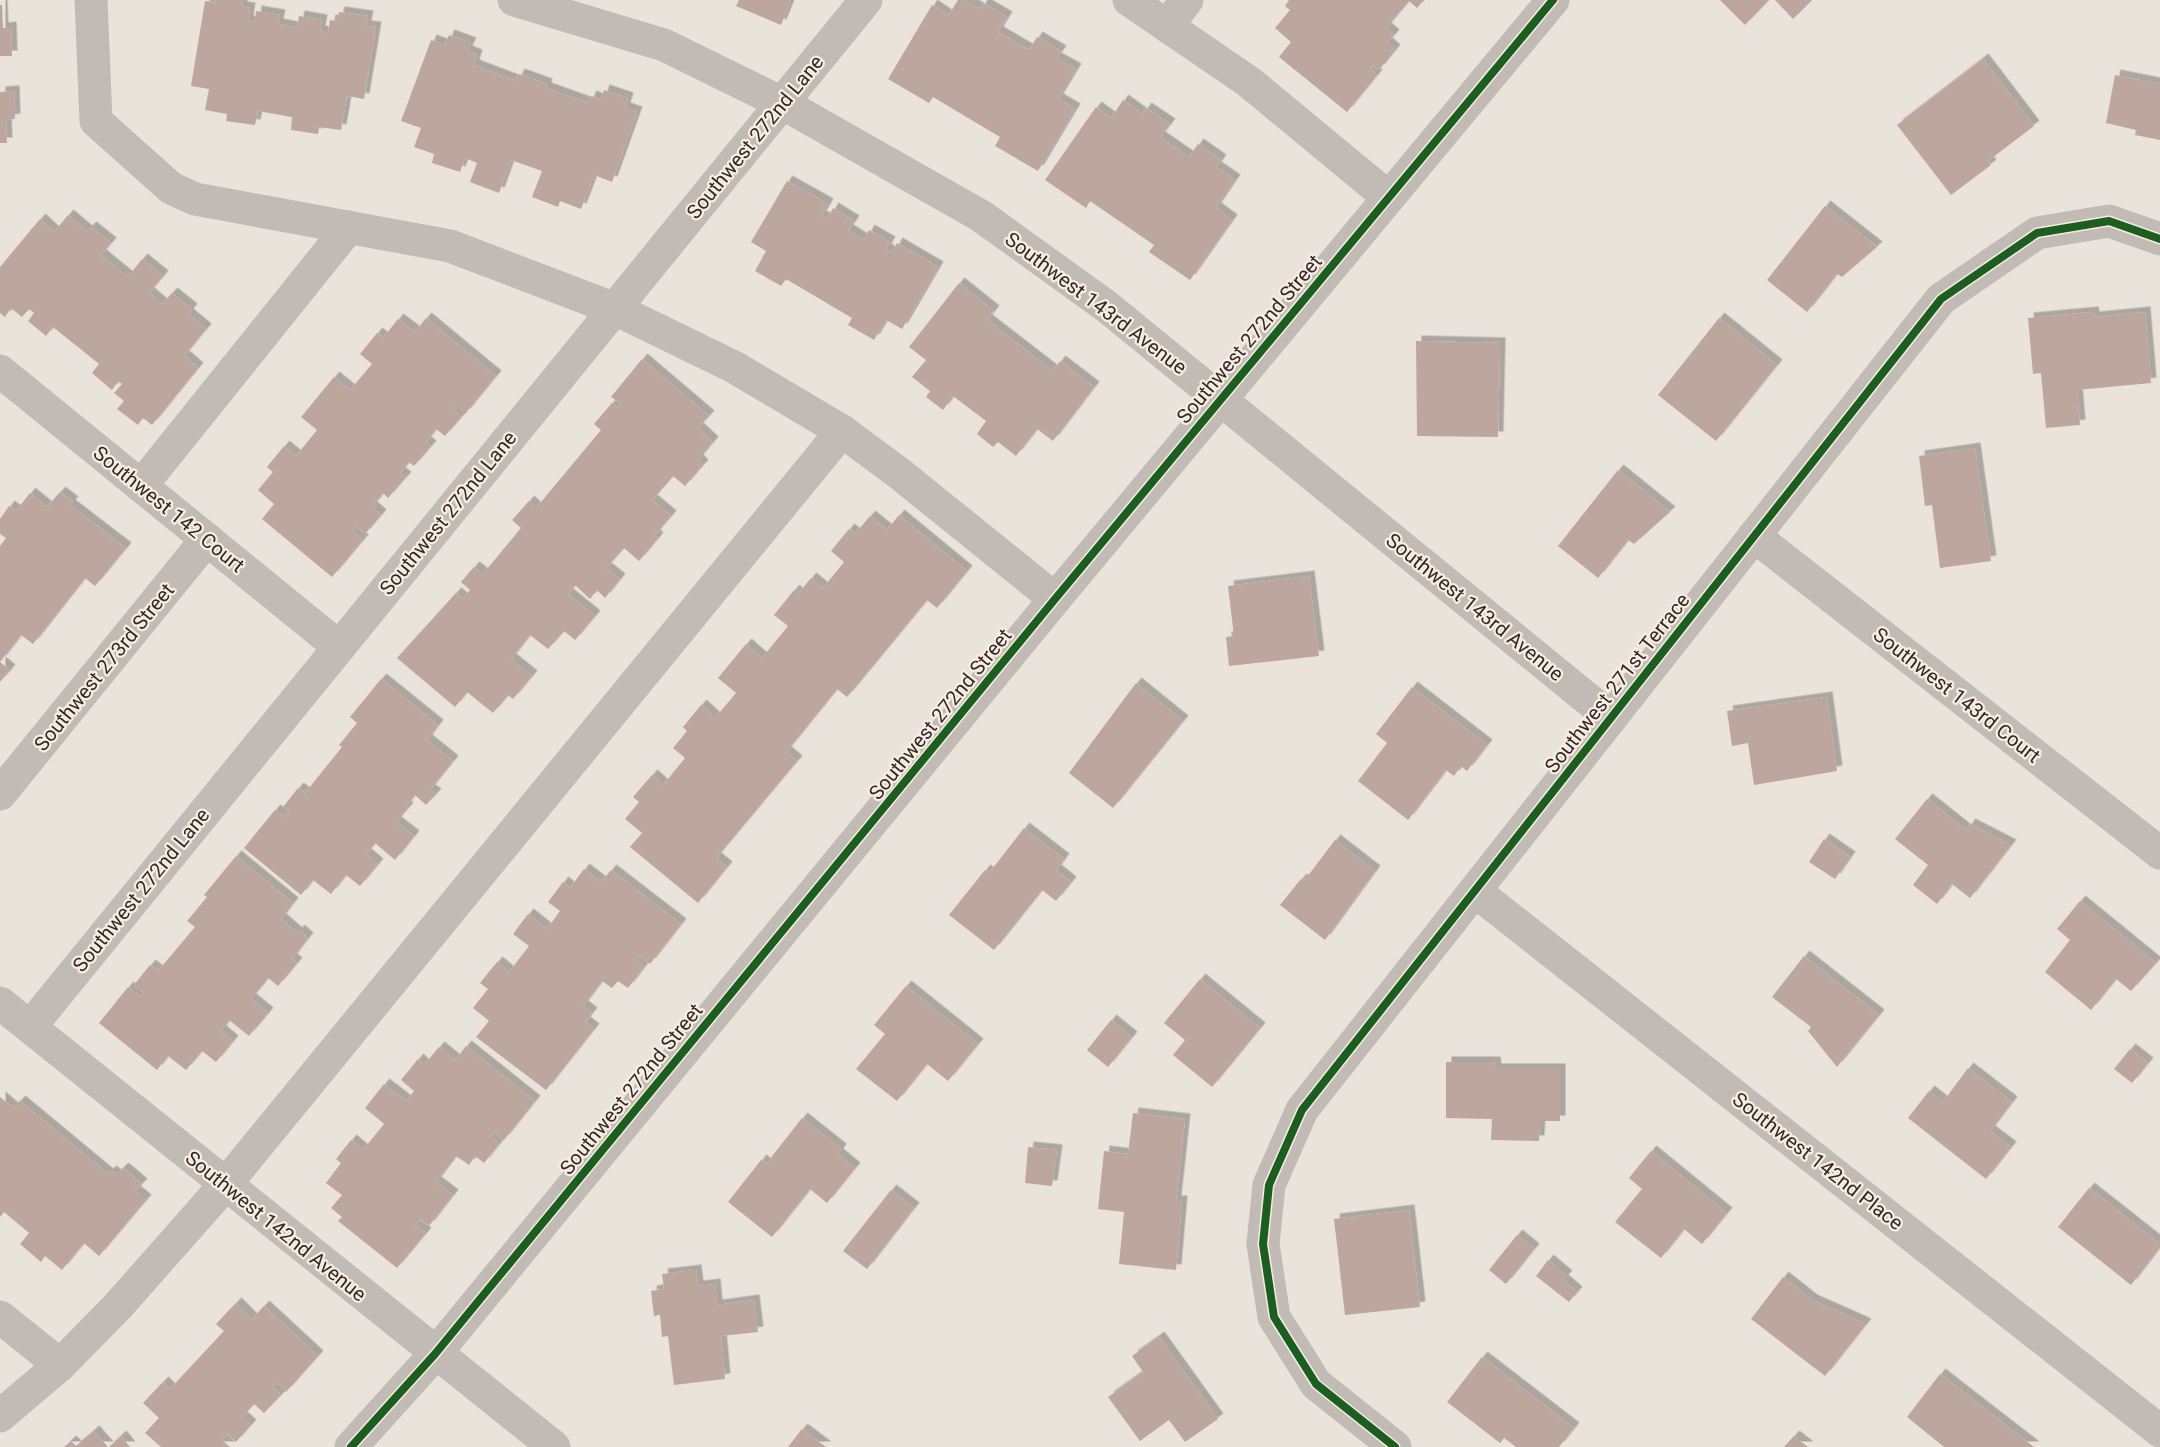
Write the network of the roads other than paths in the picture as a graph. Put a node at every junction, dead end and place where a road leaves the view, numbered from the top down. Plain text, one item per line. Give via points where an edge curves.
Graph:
1 (91, 0) edge
2 (514, 0) edge
3 (866, 0) edge
4 (1129, 0) edge
5 (1187, 0) edge
6 (1553, 0) edge
7 (1167, 26) junction
8 (782, 103) junction
9 (1388, 197) junction
10 (349, 227) junction
11 (2160, 239) edge
12 (615, 309) junction
13 (5, 386) edge
14 (1221, 399) junction
15 (842, 431) junction
16 (141, 486) junction
17 (1754, 536) junction
18 (207, 539) junction
19 (1055, 599) junction
20 (339, 647) junction
21 (1611, 718) junction
22 (0, 794) edge
23 (2160, 853) edge
24 (1475, 891) junction
25 (0, 1003) edge
26 (30, 1027) junction
27 (225, 1185) junction
28 (0, 1317) edge
29 (435, 1354) junction
30 (60, 1365) junction
31 (0, 1416) edge
32 (2160, 1431) edge
33 (351, 1447) edge
34 (554, 1447) edge
35 (1395, 1447) edge

1 - 10 street via 96,121 162,181 195,199
2 - 8 street, Southwest 143rd Avenue via 664,45
3 - 8 street, Southwest 272nd Lane
4 - 7 street
5 - 7 street
6 - 9 street, Southwest 272nd Street
7 - 9 street via 1249,82
8 - 12 street, Southwest 272nd Lane
8 - 14 street, Southwest 143rd Avenue via 981,216 1106,306
9 - 14 street, Southwest 272nd Street
10 - 12 street via 450,246
10 - 16 street
11 - 17 street, Southwest 271st Terrace via 2109,221 2037,233 1941,299
12 - 15 street via 734,367
12 - 20 street, Southwest 272nd Lane
13 - 16 street, Southwest 142 Court
14 - 19 street, Southwest 272nd Street
14 - 21 street, Southwest 143rd Avenue
15 - 19 street
15 - 27 street
16 - 18 street, Southwest 142 Court
17 - 21 street, Southwest 271st Terrace
17 - 23 street, Southwest 143rd Court
18 - 20 street, Southwest 142 Court
18 - 22 street, Southwest 273rd Street
19 - 29 street, Southwest 272nd Street
20 - 26 street, Southwest 272nd Lane
21 - 24 street, Southwest 271st Terrace
24 - 32 street, Southwest 142nd Place
24 - 35 street, Southwest 271st Terrace via 1302,1110 1269,1185 1263,1244 1274,1317 1316,1384
25 - 26 street, Southwest 142nd Avenue
26 - 27 street, Southwest 142nd Avenue
27 - 29 street, Southwest 142nd Avenue
27 - 30 street
28 - 30 street
29 - 33 street, Southwest 272nd Street
29 - 34 street, Southwest 142nd Avenue
30 - 31 street

